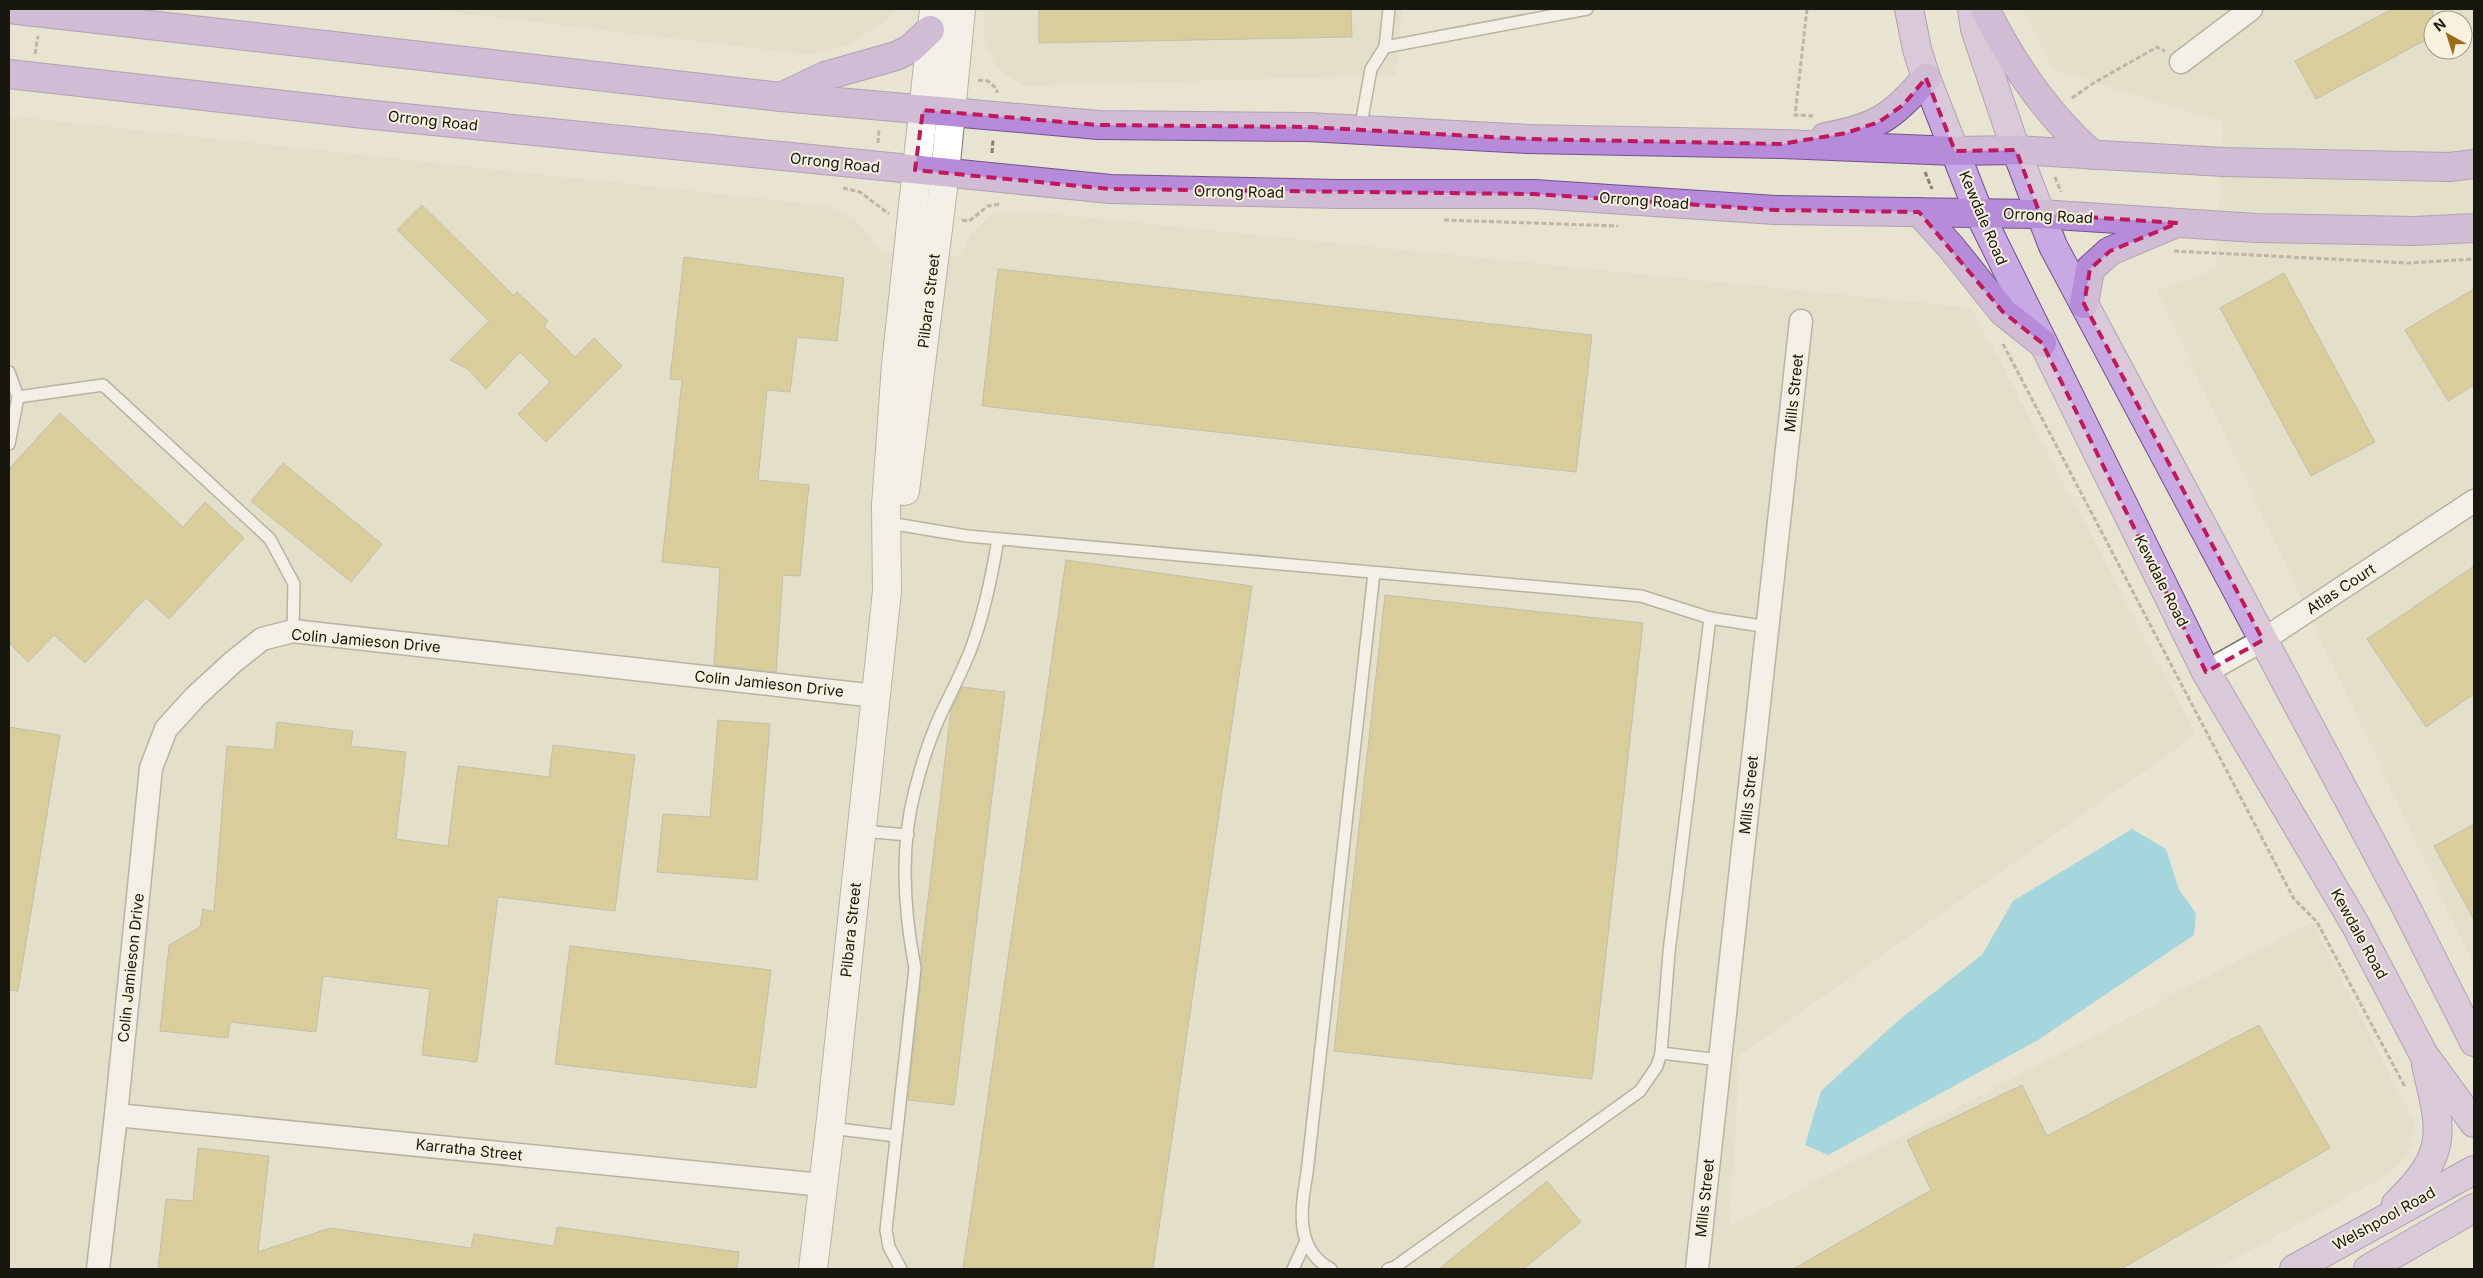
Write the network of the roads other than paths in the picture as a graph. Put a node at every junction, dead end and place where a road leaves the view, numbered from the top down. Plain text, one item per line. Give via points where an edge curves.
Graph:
1 (9, 9) edge
2 (960, 9) edge
3 (1389, 9) edge
4 (1587, 9) edge
5 (1909, 9) edge
6 (1972, 9) edge
7 (1985, 9) edge
8 (2251, 9) edge
9 (932, 20) edge
10 (1385, 47) junction
11 (2181, 62) road end
12 (9, 74) edge
13 (1926, 78) junction
14 (781, 97) junction
15 (922, 110) junction
16 (950, 113) junction
17 (1360, 130) junction
18 (1782, 144) junction
19 (2016, 150) junction
20 (1955, 151) junction
21 (2092, 155) junction
22 (2474, 164) edge
23 (915, 170) junction
24 (945, 173) junction
25 (1919, 212) junction
26 (1979, 213) junction
27 (2040, 214) junction
28 (2178, 223) junction
29 (2474, 228) edge
30 (2084, 304) junction
31 (1801, 321) dead end
32 (2042, 343) junction
33 (9, 372) edge
34 (18, 397) junction
35 (9, 444) edge
36 (2474, 501) edge
37 (901, 525) junction
38 (998, 539) junction
39 (1374, 573) junction
40 (887, 591) junction
41 (1710, 618) junction
42 (1768, 627) junction
43 (293, 631) junction
44 (2263, 640) junction
45 (2206, 672) junction
46 (876, 696) junction
47 (862, 831) junction
48 (908, 835) junction
49 (2474, 1042) edge
50 (1661, 1053) junction
51 (2424, 1055) junction
52 (1720, 1060) junction
53 (116, 1115) junction
54 (2474, 1123) edge
55 (830, 1128) junction
56 (896, 1136) junction
57 (2474, 1170) edge
58 (822, 1185) junction
59 (2474, 1208) edge
60 (2375, 1224) junction
61 (1305, 1243) junction
62 (98, 1269) edge
63 (813, 1269) edge
64 (901, 1269) edge
65 (1293, 1269) edge
66 (1331, 1269) edge
67 (1388, 1269) edge
68 (1696, 1269) edge
69 (2294, 1269) edge
70 (2368, 1269) edge

1 - 14 highway
2 - 16 main road, Pilbara Street
3 - 10 lane
4 - 10 lane
5 - 13 main road, Kewdale Road
6 - 19 main road via 1975,29
7 - 21 highway via 2051,114
8 - 11 street
9 - 14 highway via 910,49 825,76
9 - 15 main road, Pilbara Street
10 - 17 lane via 1371,69
12 - 23 highway, Orrong Road
13 - 18 highway via 1903,105 1879,122 1846,133
13 - 20 main road, Kewdale Road
14 - 15 highway
15 - 16 highway
15 - 23 main road, Pilbara Street
16 - 17 highway via 996,102 1098,125
16 - 24 main road, Pilbara Street
17 - 18 highway via 1528,139
18 - 20 highway
19 - 20 highway
19 - 21 highway
19 - 27 main road
20 - 26 main road, Kewdale Road
21 - 22 highway via 2253,162
23 - 24 highway, Orrong Road
23 - 40 main road, Pilbara Street via 886,506
24 - 25 highway, Orrong Road via 1110,189 1534,194 1776,210
24 - 37 main road, Pilbara Street
25 - 26 highway, Orrong Road
25 - 32 highway via 2003,312
26 - 27 highway, Orrong Road
26 - 32 main road, Kewdale Road
27 - 28 highway, Orrong Road
27 - 30 main road
28 - 29 highway, Orrong Road via 2404,231
28 - 30 highway via 2110,251 2090,269
30 - 44 main road
31 - 42 street, Mills Street
32 - 45 main road, Kewdale Road
33 - 34 lane
34 - 35 lane
34 - 43 lane via 102,385 270,539 294,584
36 - 44 street, Atlas Court
37 - 38 lane
37 - 40 main road, Pilbara Street
38 - 39 lane
38 - 48 lane via 981,619 924,759 914,792
39 - 41 lane via 1641,596
39 - 61 lane via 1301,1212
40 - 46 main road, Pilbara Street
41 - 42 lane
41 - 50 lane via 1669,952
42 - 52 street, Mills Street
43 - 46 street, Colin Jamieson Drive
43 - 53 street, Colin Jamieson Drive via 262,639 233,662 166,729 151,768
44 - 45 street, Atlas Court
44 - 49 main road via 2406,907
45 - 51 main road, Kewdale Road via 2355,924
46 - 47 main road, Pilbara Street
47 - 48 lane
47 - 55 main road, Pilbara Street
48 - 56 lane via 907,903 915,968
50 - 52 lane
50 - 67 lane via 1640,1091
51 - 54 main road, Kewdale Road
51 - 60 main road via 2438,1117 2436,1151 2418,1182
52 - 68 street, Mills Street
53 - 58 street, Karratha Street
53 - 62 street, Colin Jamieson Drive
55 - 56 lane
55 - 58 main road, Pilbara Street
56 - 64 lane via 886,1230 888,1247
57 - 60 main road, Welshpool Road
58 - 63 main road, Pilbara Street
59 - 70 main road
60 - 69 main road, Welshpool Road
61 - 65 lane
61 - 66 lane via 1321,1264

